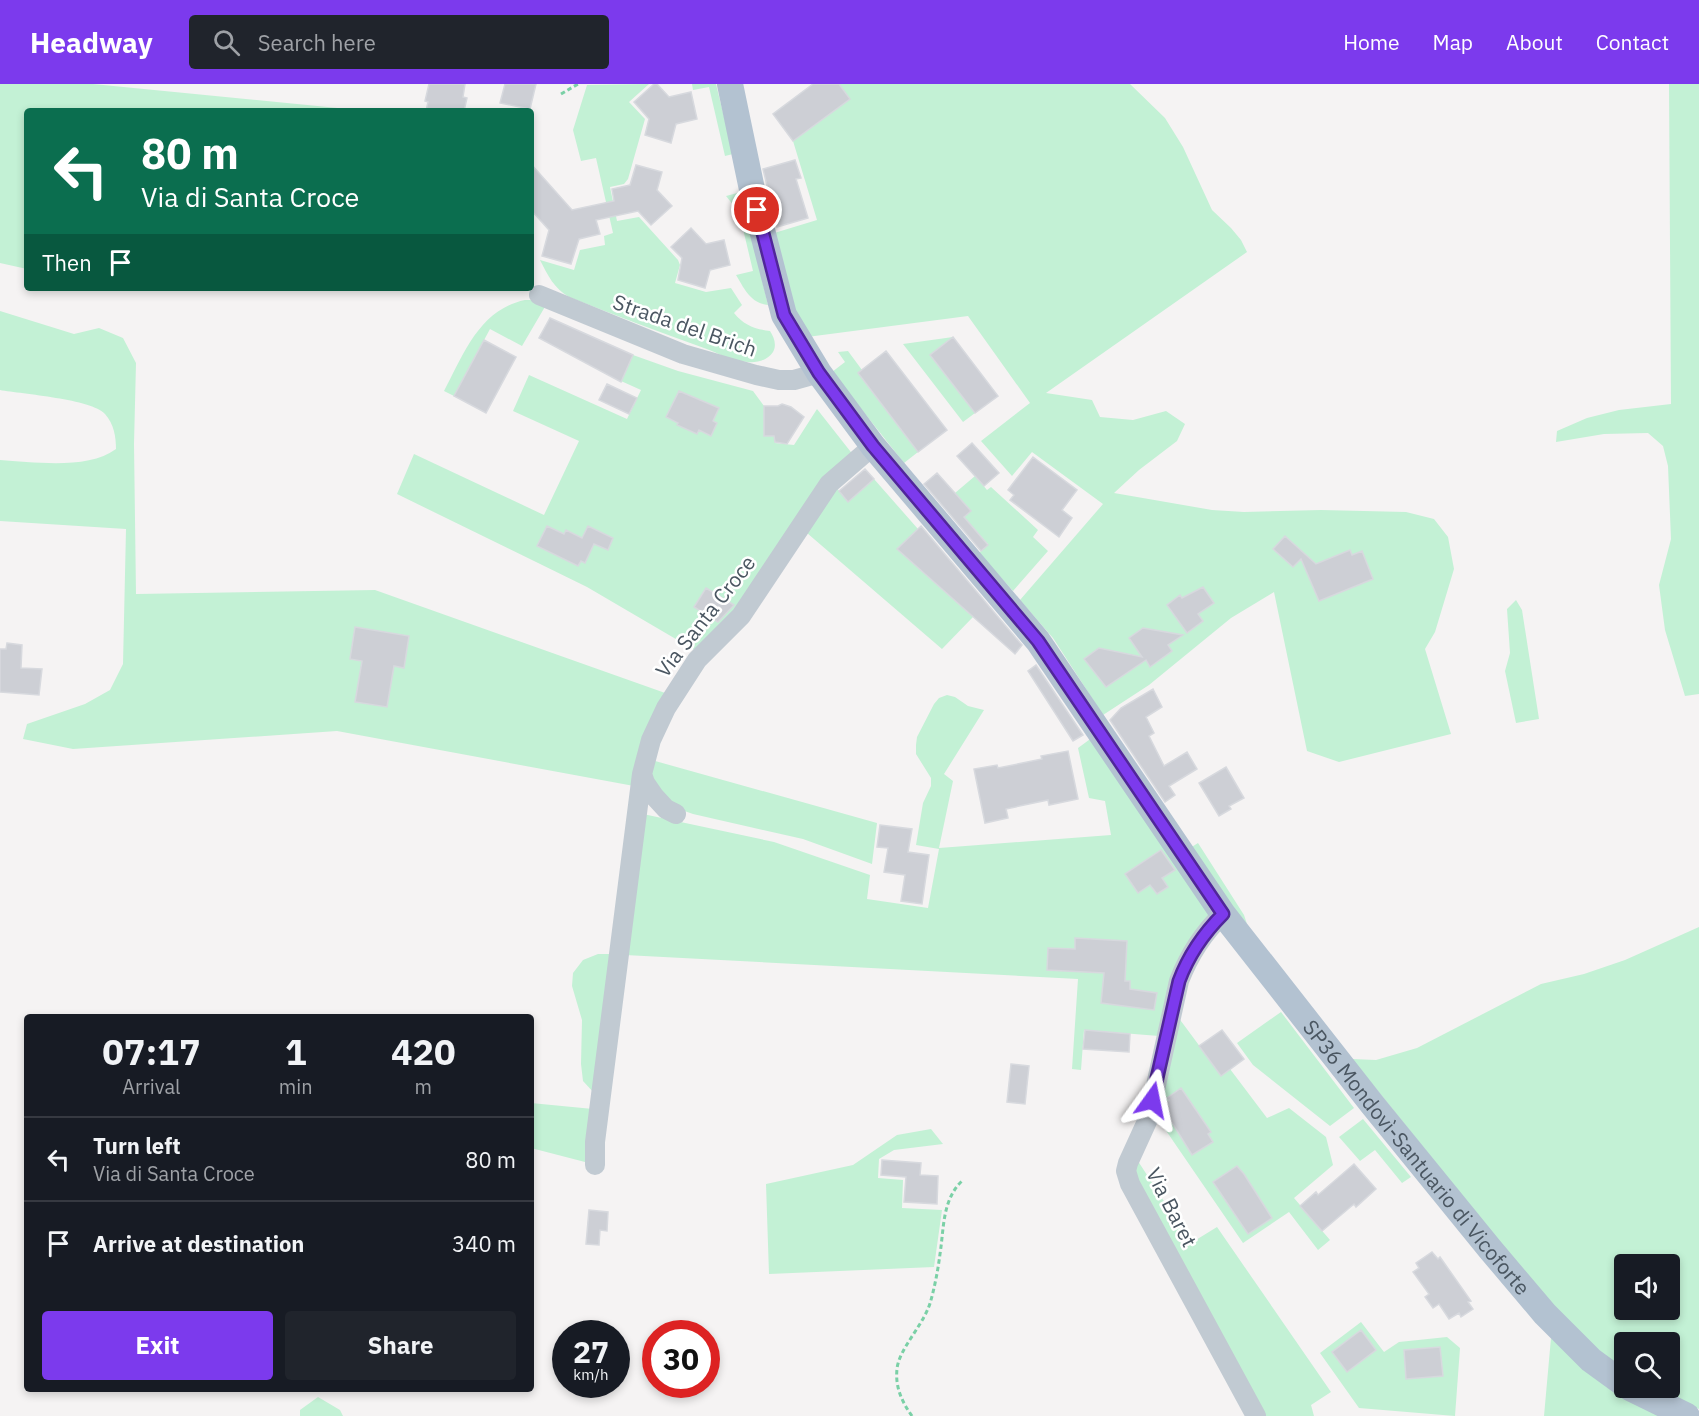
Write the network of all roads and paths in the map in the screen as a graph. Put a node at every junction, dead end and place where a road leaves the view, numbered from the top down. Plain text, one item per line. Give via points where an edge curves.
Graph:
1 (578, 84) edge
2 (730, 84) edge
3 (561, 94) dead end
4 (539, 295) dead end
5 (819, 373) junction
6 (873, 446) junction
7 (642, 774) junction
8 (676, 814) dead end
9 (1223, 914) junction
10 (596, 1165) dead end
11 (962, 1181) dead end
12 (1614, 1377) edge
13 (1650, 1398) edge
14 (912, 1416) edge
15 (1256, 1416) edge
16 (1687, 1416) edge

1 - 3 path
2 - 5 main road, SP36 Mondovì-Santuario di Vicoforte via 784,315
4 - 5 street, Strada del Brich via 683,354 756,375 794,380
5 - 6 main road, SP36 Mondovì-Santuario di Vicoforte
6 - 7 street, Via Santa Croce via 829,484 741,616 689,671 655,728
6 - 9 main road, SP36 Mondovì-Santuario di Vicoforte via 1038,641
7 - 8 street via 654,796
7 - 10 street, Via Santa Croce via 595,1142
9 - 12 main road, SP36 Mondovì-Santuario di Vicoforte via 1490,1249 1570,1341
9 - 15 street, Via Baret via 1199,940 1179,981 1149,1117 1126,1171
11 - 14 path via 953,1190 947,1207 930,1304 897,1364 898,1389
13 - 16 main road

